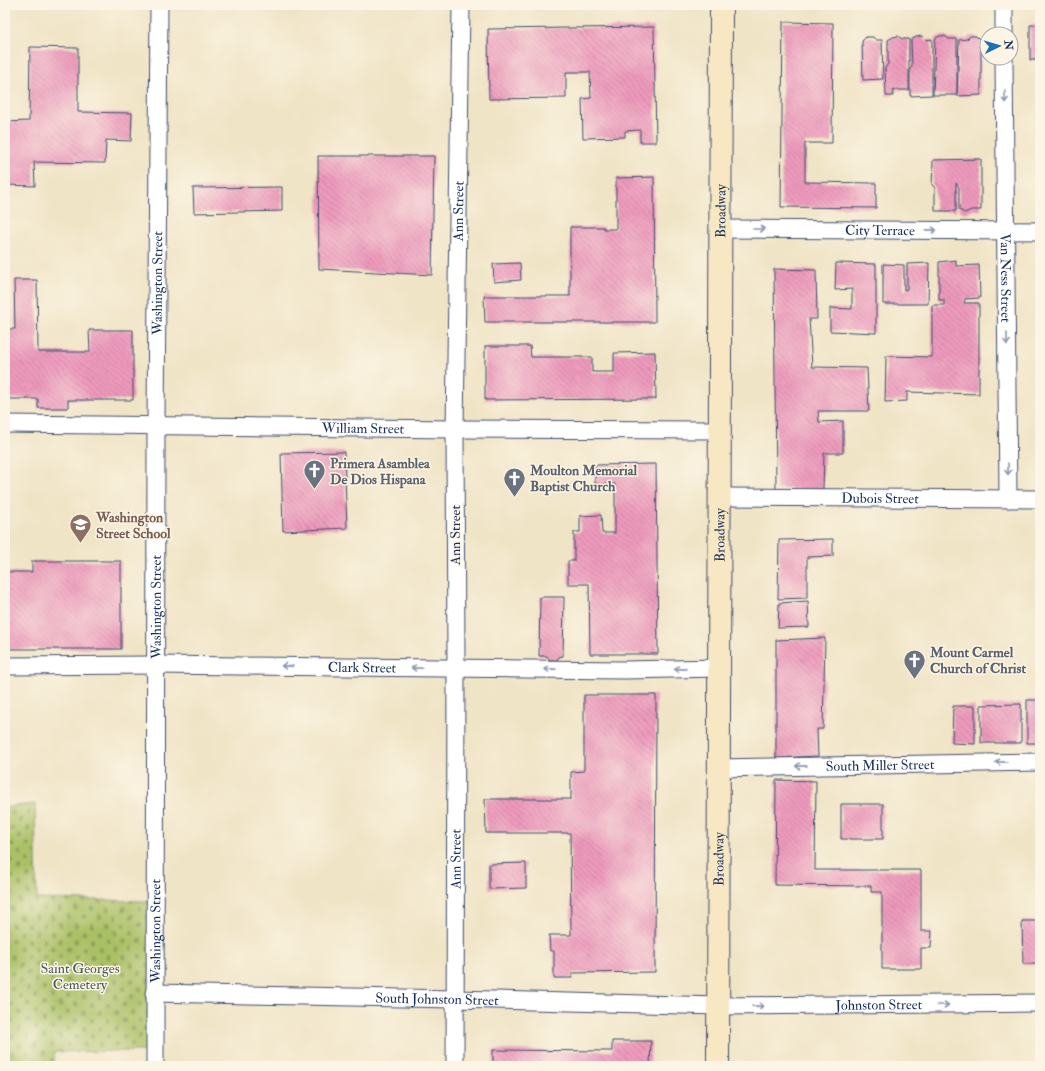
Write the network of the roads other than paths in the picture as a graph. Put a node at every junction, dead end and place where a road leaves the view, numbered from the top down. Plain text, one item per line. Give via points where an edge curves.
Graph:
1 (159, 5) edge
2 (461, 5) edge
3 (721, 5) edge
4 (1004, 5) edge
5 (1004, 26) edge
6 (1004, 66) edge
7 (720, 229) junction
8 (1006, 231) junction
9 (1040, 231) edge
10 (5, 424) edge
11 (156, 425) junction
12 (455, 429) junction
13 (720, 430) junction
14 (720, 497) junction
15 (1008, 499) junction
16 (1040, 499) edge
17 (155, 665) junction
18 (5, 666) edge
19 (456, 668) junction
20 (719, 668) junction
21 (1040, 762) edge
22 (719, 768) junction
23 (154, 993) junction
24 (454, 999) junction
25 (1040, 1004) edge
26 (718, 1006) junction
27 (155, 1066) edge
28 (455, 1066) edge
29 (718, 1066) edge

1 - 11 street, Washington Street
2 - 12 street, Ann Street
3 - 7 street, Broadway
4 - 5 street
6 -> 8 street, Van Ness Street
7 -> 8 street, City Terrace
7 - 13 street, Broadway
8 - 9 street, City Terrace
8 -> 15 street, Van Ness Street
10 - 11 street, William Street
11 - 12 street, William Street
11 - 17 street, Washington Street
12 - 13 street, William Street
12 - 19 street, Ann Street
13 - 14 street, Broadway
14 - 15 street, Dubois Street
14 - 20 street, Broadway
15 - 16 street, Dubois Street
17 - 18 street, Clark Street
19 -> 17 street, Clark Street
17 - 23 street, Washington Street
20 -> 19 street, Clark Street
19 - 24 street, Ann Street
20 - 22 street, Broadway
21 -> 22 street, South Miller Street
22 - 26 street, Broadway
23 - 24 street, South Johnston Street
23 - 27 street, Washington Street
24 - 26 street, South Johnston Street
24 - 28 street, Ann Street
26 -> 25 street, Johnston Street
26 - 29 street, Broadway

